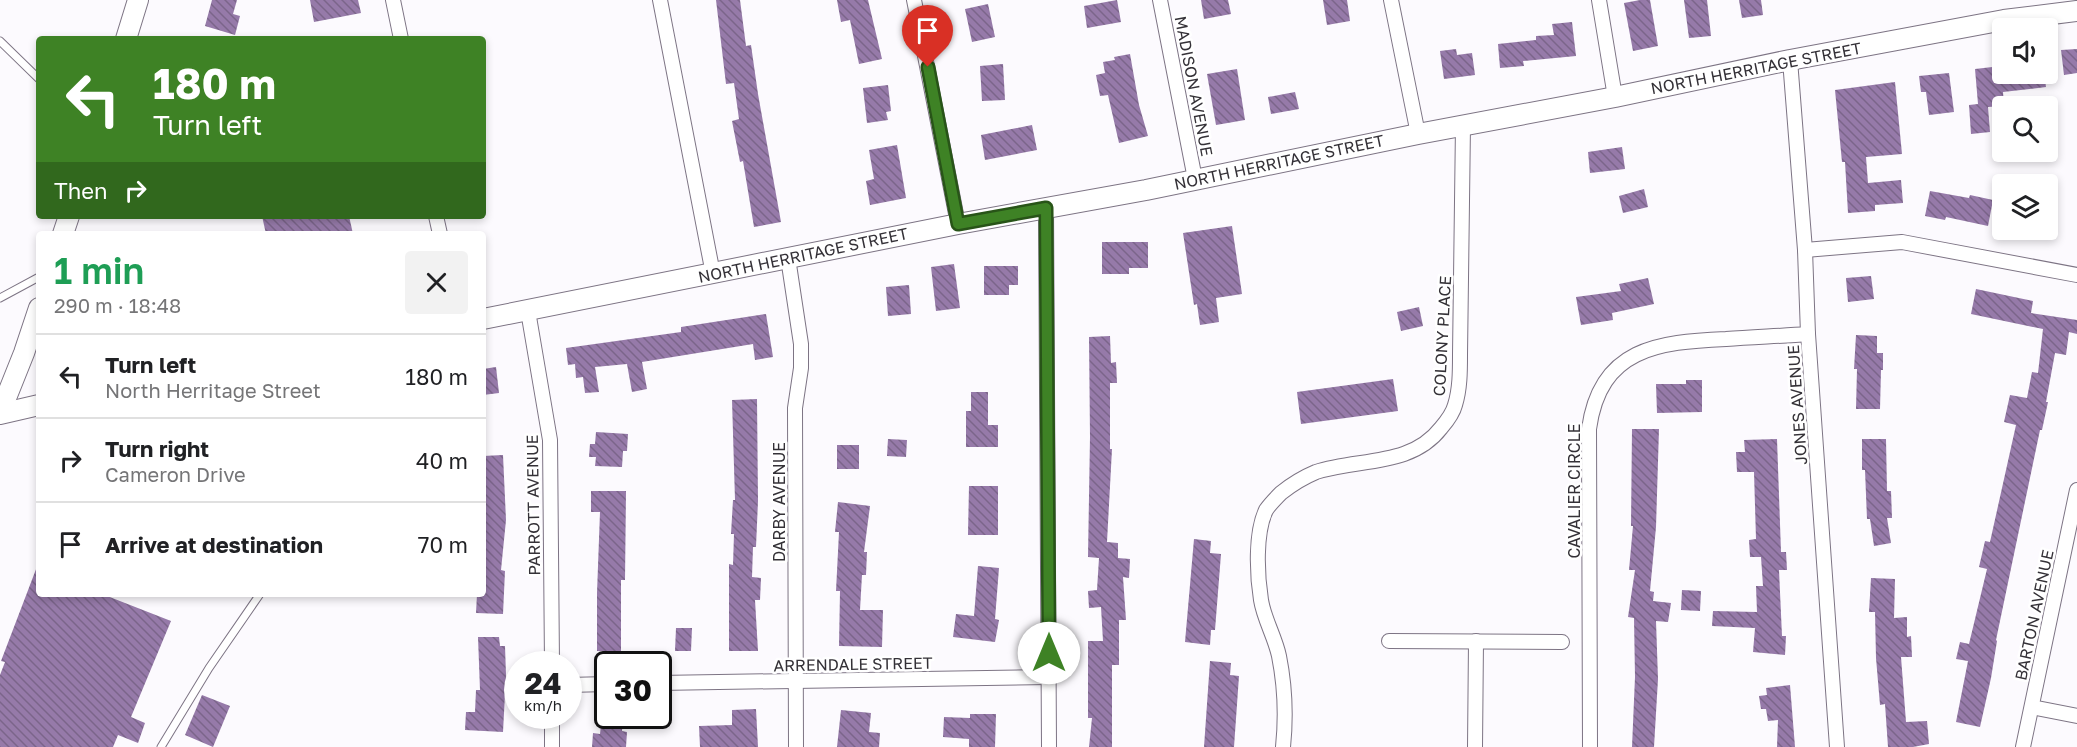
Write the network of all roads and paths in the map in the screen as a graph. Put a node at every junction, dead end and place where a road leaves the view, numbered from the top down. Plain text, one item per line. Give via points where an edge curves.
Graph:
1 (138, 0) edge
2 (393, 0) edge
3 (660, 0) edge
4 (914, 0) edge
5 (1160, 0) edge
6 (1391, 0) edge
7 (1599, 0) edge
8 (2071, 7) edge
9 (127, 36) edge
10 (400, 36) edge
11 (0, 41) edge
12 (1790, 60) junction
13 (36, 76) edge
14 (1615, 97) junction
15 (1463, 125) junction
16 (1418, 134) junction
17 (1195, 179) junction
18 (1046, 208) junction
19 (958, 224) junction
20 (1805, 250) junction
21 (788, 258) junction
22 (713, 274) junction
23 (2077, 275) edge
24 (36, 279) edge
25 (0, 298) edge
26 (528, 311) junction
27 (36, 317) edge
28 (486, 318) edge
29 (1808, 334) junction
30 (36, 406) edge
31 (0, 414) edge
32 (2077, 490) edge
33 (258, 597) edge
34 (1389, 641) dead end
35 (1476, 641) junction
36 (1562, 642) dead end
37 (552, 651) edge
38 (1049, 677) junction
39 (796, 681) junction
40 (672, 683) edge
41 (2032, 707) junction
42 (2077, 716) edge
43 (552, 729) edge
44 (161, 747) edge
45 (552, 747) edge
46 (796, 747) edge
47 (1049, 747) edge
48 (1283, 747) edge
49 (1475, 747) edge
50 (1590, 747) edge
51 (1837, 747) edge
52 (2023, 747) edge

1 - 9 street
2 - 10 street
3 - 22 street
4 - 19 street
5 - 17 street, MADISON AVENUE
6 - 16 street
7 - 14 street
8 - 12 street, NORTH HERRITAGE STREET
11 - 13 lane
12 - 14 street, NORTH HERRITAGE STREET
12 - 20 street, JONES AVENUE
14 - 15 street, NORTH HERRITAGE STREET
15 - 16 street, NORTH HERRITAGE STREET
15 - 48 street, COLONY PLACE via 1460,355 1455,406 1440,431 1417,450 1317,472 1300,480 1267,509 1261,526 1261,601 1279,655
16 - 17 street, NORTH HERRITAGE STREET
17 - 18 street, NORTH HERRITAGE STREET
18 - 19 street, NORTH HERRITAGE STREET
18 - 38 street
19 - 21 street, NORTH HERRITAGE STREET
20 - 23 street via 1902,242
20 - 29 street, JONES AVENUE
21 - 22 street, NORTH HERRITAGE STREET
21 - 39 street, DARBY AVENUE via 801,344 795,408
22 - 26 street, NORTH HERRITAGE STREET
24 - 25 lane
26 - 28 street, NORTH HERRITAGE STREET
26 - 37 street, PARROTT AVENUE via 550,440
27 - 31 street
29 - 50 street, CAVALIER CIRCLE via 1683,341 1650,348 1616,369 1597,397 1589,429
29 - 51 street, JONES AVENUE
30 - 31 street
32 - 41 street, BARTON AVENUE
33 - 44 lane
34 - 35 street
35 - 36 street
35 - 49 street
38 - 39 street, ARRENDALE STREET
38 - 47 street
39 - 40 street, ARRENDALE STREET
39 - 46 street, DARBY AVENUE
41 - 42 street
41 - 52 street, BARTON AVENUE
43 - 45 street

